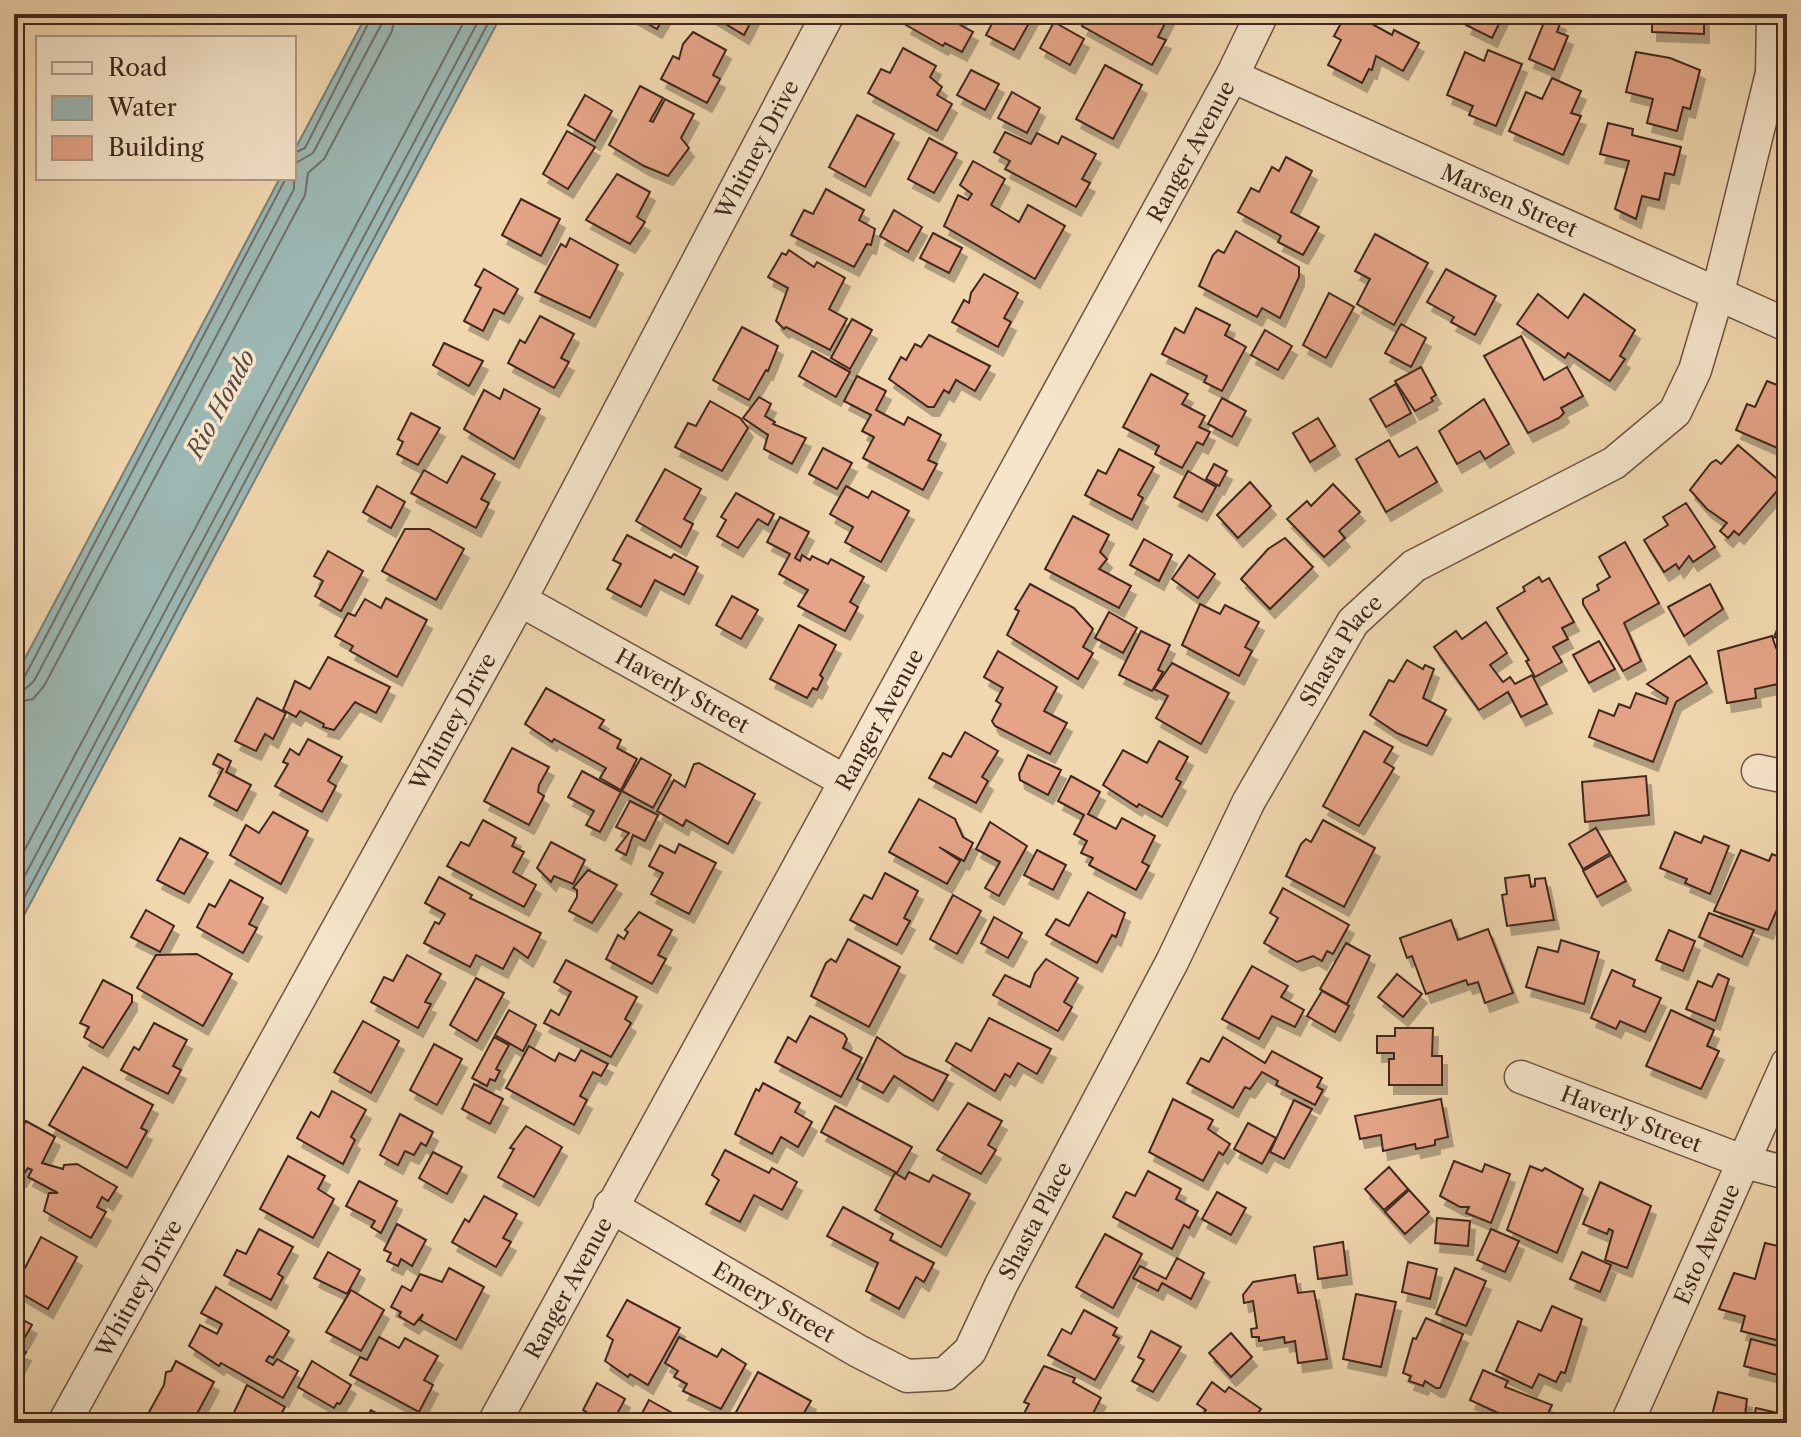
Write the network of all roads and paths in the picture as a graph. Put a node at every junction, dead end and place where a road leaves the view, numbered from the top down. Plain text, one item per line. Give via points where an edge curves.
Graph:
1 (828, 14) edge
2 (1262, 14) edge
3 (1773, 14) edge
4 (1232, 76) junction
5 (1717, 296) junction
6 (1787, 325) edge
7 (520, 600) junction
8 (845, 781) junction
9 (1787, 1064) edge
10 (1521, 1077) dead end
11 (1745, 1162) junction
12 (1787, 1173) edge
13 (610, 1206) junction
14 (945, 1374) joint
15 (64, 1423) edge
16 (494, 1423) edge
17 (1627, 1423) edge

1 - 7 street, Whitney Drive
2 - 4 street, Ranger Avenue
3 - 5 street, Shasta Place via 1772,73
4 - 5 street, Marsen Street
4 - 8 street, Ranger Avenue
5 - 6 street, Marsen Street
5 - 14 street, Shasta Place via 1695,370 1675,412 1614,463 1414,566 1353,622 1249,801 1172,962 970,1351
7 - 8 street, Haverly Street
7 - 15 street, Whitney Drive
8 - 13 street, Ranger Avenue
9 - 11 street, Esto Avenue
10 - 11 street, Haverly Street
11 - 12 street, Haverly Street
11 - 17 street, Esto Avenue
13 - 14 street, Emery Street via 907,1376
13 - 16 street, Ranger Avenue

